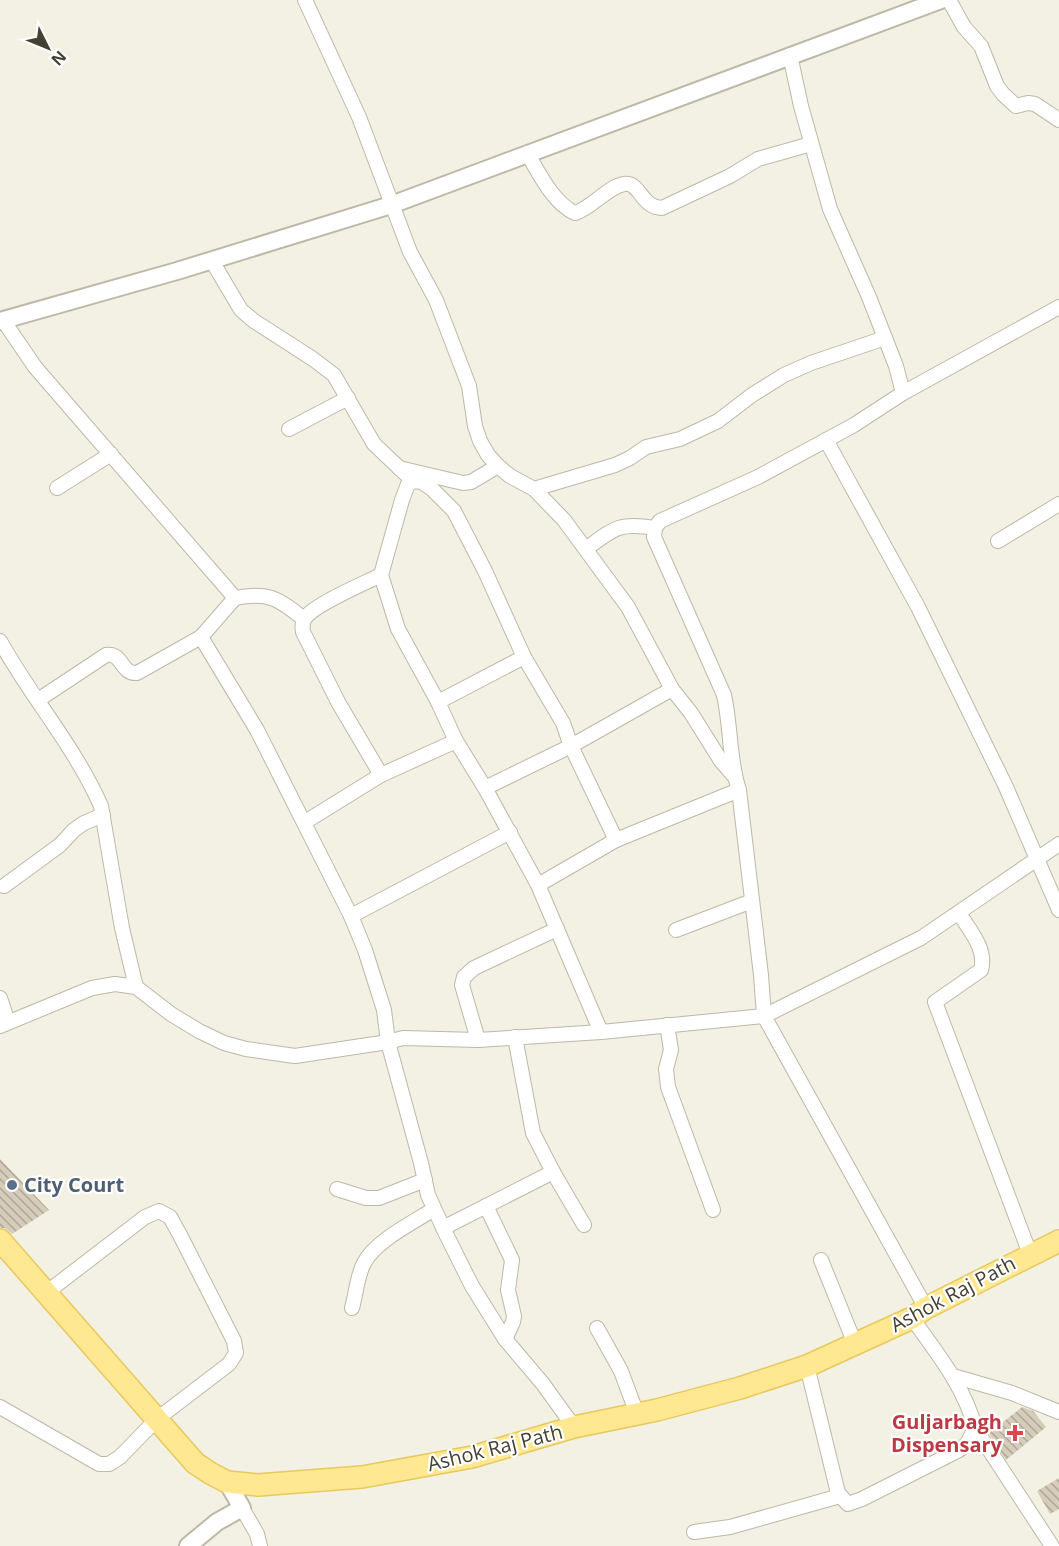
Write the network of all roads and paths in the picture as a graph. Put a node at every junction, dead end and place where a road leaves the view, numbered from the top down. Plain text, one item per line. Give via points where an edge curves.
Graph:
1 (305, 0) edge
2 (940, 1) edge
3 (790, 56) junction
4 (1059, 120) edge
5 (811, 144) junction
6 (527, 153) junction
7 (391, 205) junction
8 (212, 261) junction
9 (1059, 307) edge
10 (2, 321) edge
11 (885, 338) junction
12 (903, 393) junction
13 (348, 398) junction
14 (289, 429) dead end
15 (826, 440) junction
16 (111, 454) junction
17 (498, 466) junction
18 (398, 468) junction
19 (413, 481) junction
20 (57, 488) dead end
21 (534, 489) junction
22 (1059, 504) edge
23 (655, 528) junction
24 (998, 541) dead end
25 (586, 549) junction
26 (381, 575) junction
27 (235, 598) junction
28 (304, 619) junction
29 (201, 636) junction
30 (0, 641) edge
31 (524, 657) junction
32 (672, 689) junction
33 (38, 700) junction
34 (438, 702) junction
35 (456, 741) junction
36 (571, 746) junction
37 (381, 775) junction
38 (734, 776) junction
39 (485, 788) junction
40 (739, 790) junction
41 (103, 816) junction
42 (305, 822) junction
43 (510, 832) junction
44 (616, 840) junction
45 (1059, 844) edge
46 (1036, 858) junction
47 (538, 885) junction
48 (4, 886) dead end
49 (752, 901) junction
50 (1059, 910) edge
51 (959, 913) junction
52 (351, 916) junction
53 (557, 929) junction
54 (676, 930) dead end
55 (136, 987) junction
56 (0, 998) edge
57 (764, 1016) junction
58 (4, 1024) edge
59 (667, 1025) junction
60 (601, 1032) junction
61 (515, 1037) junction
62 (478, 1040) junction
63 (388, 1042) junction
64 (553, 1172) junction
65 (425, 1180) junction
66 (337, 1189) dead end
67 (486, 1206) junction
68 (434, 1209) junction
69 (713, 1210) dead end
70 (584, 1225) dead end
71 (443, 1228) junction
72 (0, 1240) edge
73 (1059, 1240) edge
74 (1030, 1254) junction
75 (820, 1260) dead end
76 (46, 1293) junction
77 (352, 1308) dead end
78 (919, 1313) junction
79 (597, 1328) dead end
80 (505, 1340) junction
81 (855, 1344) junction
82 (807, 1365) junction
83 (953, 1376) junction
84 (0, 1407) edge
85 (1059, 1412) edge
86 (637, 1414) junction
87 (157, 1419) junction
88 (574, 1427) junction
89 (975, 1428) junction
90 (227, 1482) junction
91 (840, 1496) junction
92 (242, 1508) junction
93 (694, 1532) dead end
94 (188, 1546) edge
95 (260, 1546) edge
96 (1052, 1546) edge

1 - 7 street via 359,117
2 - 3 street
2 - 4 street via 981,46 1003,94 1016,106 1035,104
3 - 5 street
3 - 6 street
5 - 6 street via 758,159 662,208 649,204 627,183 575,213 552,192
5 - 11 street via 830,209
6 - 7 street
7 - 8 street
7 - 17 street via 436,300 469,386 480,441
8 - 10 street
8 - 13 street via 241,310 334,375
9 - 12 street
10 - 16 street via 35,367
11 - 12 street
11 - 21 street via 784,375 718,422 680,439 646,447 615,465
12 - 15 street
13 - 14 street
13 - 18 street via 374,444
15 - 23 street via 758,477 675,513
15 - 46 street via 918,607 1006,787
16 - 20 street
16 - 27 street
17 - 18 street via 462,483
17 - 21 street
18 - 19 street
19 - 26 street via 402,500
19 - 31 street via 432,489 454,511
21 - 25 street
22 - 24 street
23 - 25 street via 618,527
23 - 38 street via 658,548 721,684 729,715
25 - 32 street via 628,607
26 - 28 street via 315,609
26 - 34 street via 398,629
27 - 28 street via 251,595 279,600
27 - 29 street
28 - 37 street via 303,632
29 - 33 street via 136,673 124,669 118,657 106,655
29 - 42 street via 257,730
30 - 33 street
31 - 34 street
31 - 36 street via 563,723
32 - 36 street
32 - 38 street
33 - 41 street via 93,788
34 - 35 street
35 - 37 street
35 - 39 street
36 - 39 street
36 - 44 street
37 - 42 street
38 - 40 street
39 - 43 street
40 - 44 street
40 - 49 street
41 - 48 street via 74,830
41 - 55 street
42 - 52 street
43 - 47 street
43 - 52 street
44 - 47 street
45 - 46 street
46 - 50 street
46 - 51 street
47 - 53 street
49 - 54 street
49 - 57 street
51 - 57 street via 908,945
51 - 74 street via 984,958 981,970 935,1002
52 - 63 street via 384,1010
53 - 60 street
53 - 62 street via 474,968 464,977 462,985
55 - 58 street via 115,984 92,988
55 - 63 street via 200,1031 246,1049 295,1056
56 - 58 street
57 - 59 street
57 - 78 street
59 - 60 street
59 - 69 street via 671,1050 666,1069 668,1087
60 - 61 street
61 - 62 street
61 - 64 street via 533,1133
62 - 63 street via 403,1038
63 - 65 street
64 - 67 street
64 - 70 street
65 - 66 street via 379,1198
65 - 68 street
67 - 71 street
67 - 80 street via 512,1260 508,1290 514,1316
68 - 71 street
68 - 77 street via 370,1254 360,1273
71 - 80 street
72 - 76 main road, Ashok Raj Path
73 - 74 main road, Ashok Raj Path
74 - 78 main road, Ashok Raj Path
75 - 81 street
76 - 87 main road, Ashok Raj Path
76 - 87 street via 145,1217 159,1211 170,1217 234,1341 236,1353 229,1364
78 - 81 main road, Ashok Raj Path
78 - 83 street
79 - 86 street via 621,1371
80 - 88 street
81 - 82 main road, Ashok Raj Path
82 - 86 main road, Ashok Raj Path via 740,1388
82 - 91 street
83 - 85 street
83 - 89 street
84 - 87 street via 99,1464 109,1464 120,1457
86 - 88 main road, Ashok Raj Path
87 - 90 main road, Ashok Raj Path via 195,1463
88 - 90 main road, Ashok Raj Path via 472,1457 362,1477 258,1485
89 - 91 street via 967,1444 862,1499 848,1504
89 - 96 street
90 - 92 street
91 - 93 street via 730,1527
92 - 94 street
92 - 95 street

